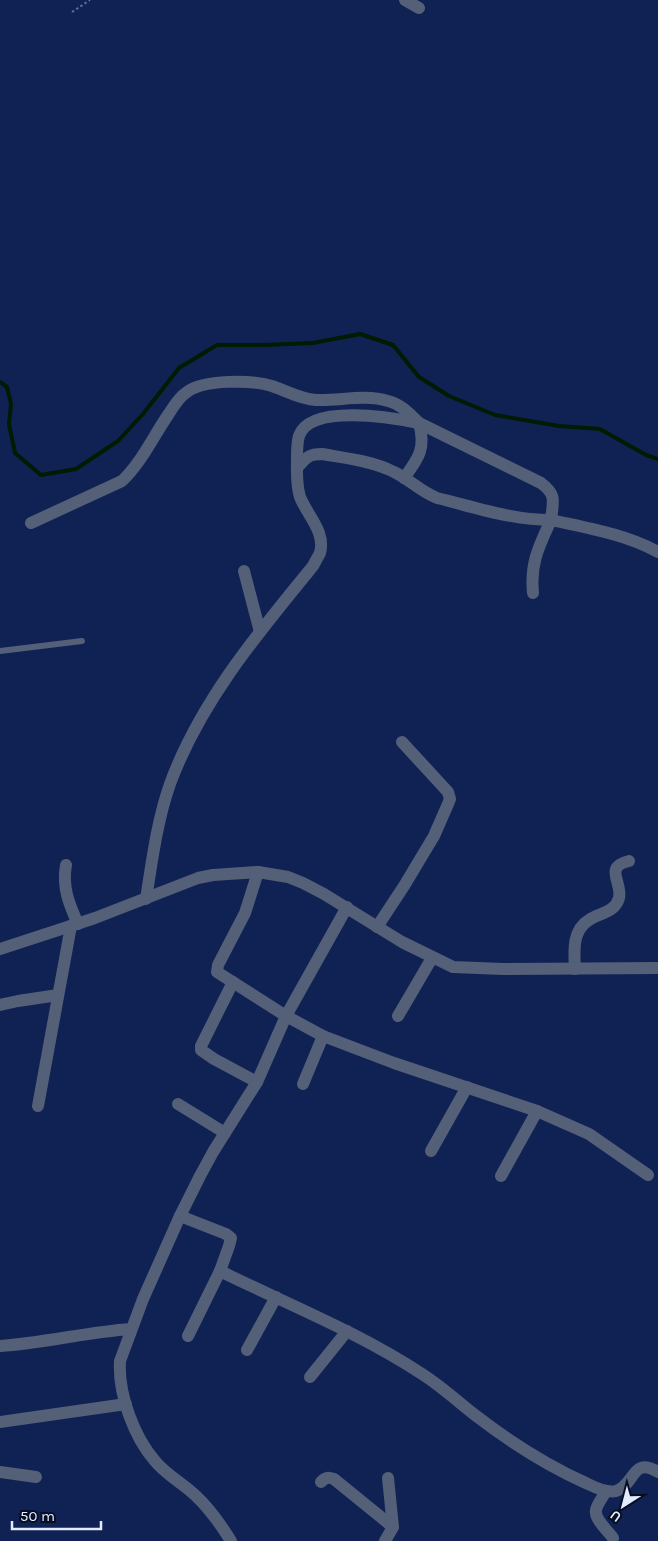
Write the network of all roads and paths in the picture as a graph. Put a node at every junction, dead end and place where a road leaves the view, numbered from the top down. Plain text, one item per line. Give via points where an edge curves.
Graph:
1 (90, 0) edge
2 (405, 0) edge
3 (419, 8) dead end
4 (72, 12) dead end
5 (418, 423) junction
6 (297, 468) junction
7 (404, 478) junction
8 (551, 520) junction
9 (31, 523) dead end
10 (658, 552) edge
11 (244, 570) dead end
12 (533, 593) dead end
13 (260, 632) junction
14 (82, 641) dead end
15 (0, 651) edge
16 (402, 742) dead end
17 (629, 860) dead end
18 (66, 866) dead end
19 (258, 872) junction
20 (146, 900) junction
21 (347, 907) junction
22 (74, 925) junction
23 (378, 927) junction
24 (0, 949) edge
25 (432, 958) junction
26 (658, 968) edge
27 (575, 969) junction
28 (233, 982) junction
29 (58, 995) junction
30 (0, 1005) edge
31 (286, 1016) junction
32 (398, 1016) dead end
33 (323, 1036) junction
34 (257, 1082) junction
35 (304, 1084) dead end
36 (467, 1087) junction
37 (178, 1104) dead end
38 (38, 1106) dead end
39 (537, 1111) junction
40 (225, 1133) junction
41 (431, 1151) dead end
42 (648, 1175) dead end
43 (501, 1176) dead end
44 (180, 1216) junction
45 (220, 1271) junction
46 (276, 1297) junction
47 (131, 1329) junction
48 (347, 1332) junction
49 (188, 1336) dead end
50 (0, 1346) edge
51 (247, 1350) dead end
52 (310, 1377) dead end
53 (126, 1404) junction
54 (0, 1422) edge
55 (0, 1472) edge
56 (658, 1472) edge
57 (36, 1477) dead end
58 (388, 1478) dead end
59 (321, 1482) dead end
60 (606, 1491) junction
61 (393, 1527) junction
62 (613, 1540) edge
63 (231, 1541) edge
64 (385, 1541) edge

1 - 4 path
2 - 3 street
5 - 6 street via 359,415 312,422 300,435
5 - 7 street via 422,444
5 - 8 street via 549,489 553,495
5 - 9 street via 397,404 380,399 314,400 258,383 214,383 196,387 187,391 174,406 122,481
6 - 7 street via 307,456 322,454 381,467
6 - 13 street via 300,497 320,532 320,553
7 - 8 street via 437,498 501,514
8 - 10 street via 609,534
8 - 12 street via 533,565
11 - 13 street
13 - 20 street via 227,675 205,711 170,784
14 - 15 lane
16 - 23 street via 448,792 450,799 427,848
17 - 27 street via 618,866 615,872 619,899 607,913 588,920 577,936
18 - 22 street via 64,885
19 - 20 street via 198,878
19 - 21 street via 288,877
19 - 28 street via 245,913 217,969
20 - 22 street
21 - 23 street
21 - 31 street
22 - 24 street
22 - 29 street
23 - 25 street
25 - 27 street via 461,968
25 - 32 street
26 - 27 street
28 - 31 street
28 - 34 street via 201,1050
29 - 30 street
29 - 38 street
31 - 33 street
31 - 34 street
33 - 35 street
33 - 36 street
34 - 40 street
36 - 39 street
36 - 41 street
37 - 40 street
39 - 42 street via 589,1134
39 - 43 street
40 - 44 street
44 - 45 street via 231,1238
44 - 47 street
45 - 46 street
45 - 49 street
46 - 48 street
46 - 51 street
47 - 50 street
47 - 53 street via 120,1362
48 - 52 street
48 - 60 street via 447,1391 510,1441 557,1469
53 - 54 street
53 - 63 street via 142,1442 155,1461 196,1496
55 - 57 street
56 - 60 street via 644,1466 623,1488
58 - 61 street
59 - 61 street via 325,1478 334,1479
60 - 62 street via 596,1514
61 - 64 street

